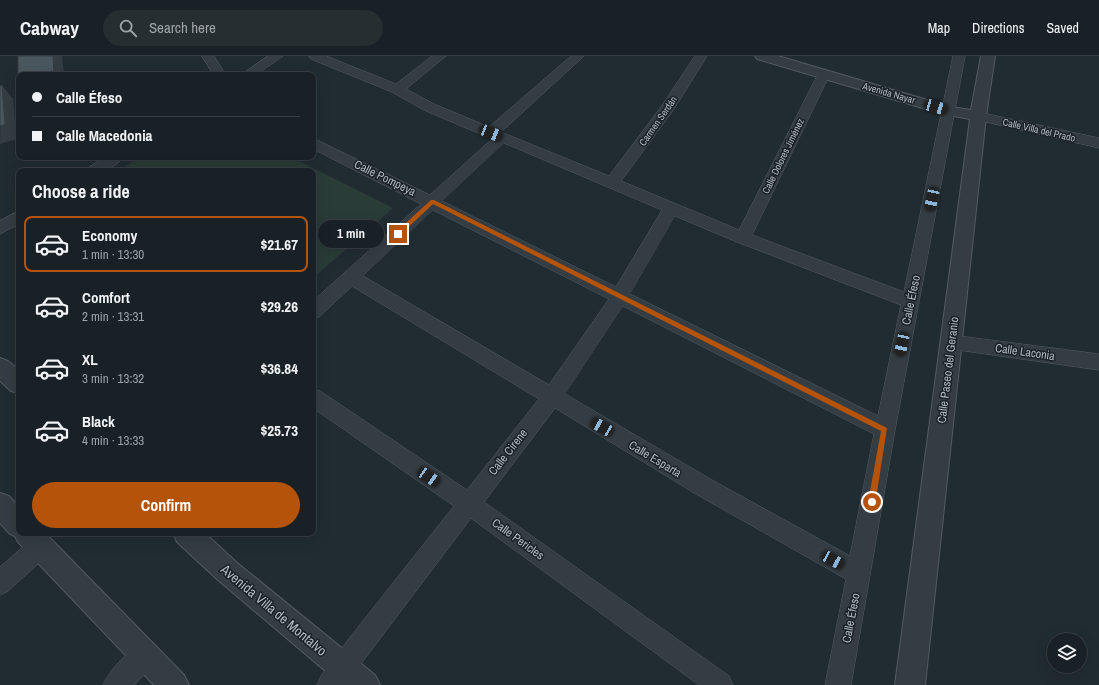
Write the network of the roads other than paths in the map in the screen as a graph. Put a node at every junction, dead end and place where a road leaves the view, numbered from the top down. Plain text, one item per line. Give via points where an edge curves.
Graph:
1 (208, 56) edge
2 (277, 56) edge
3 (315, 56) edge
4 (440, 56) edge
5 (578, 56) edge
6 (701, 56) edge
7 (762, 56) edge
8 (805, 56) edge
9 (959, 56) edge
10 (988, 56) edge
11 (218, 72) edge
12 (251, 72) edge
13 (824, 74) junction
14 (397, 89) junction
15 (950, 105) junction
16 (978, 116) junction
17 (496, 136) junction
18 (316, 144) edge
19 (1099, 144) edge
20 (111, 160) edge
21 (98, 168) edge
22 (612, 184) junction
23 (432, 201) junction
24 (671, 209) junction
25 (16, 219) edge
26 (0, 228) edge
27 (743, 238) junction
28 (351, 277) junction
29 (620, 298) junction
30 (911, 302) junction
31 (316, 309) edge
32 (951, 342) junction
33 (1099, 362) edge
34 (0, 367) edge
35 (16, 381) edge
36 (552, 397) junction
37 (316, 399) edge
38 (885, 430) junction
39 (468, 503) junction
40 (0, 505) edge
41 (16, 522) edge
42 (189, 536) edge
43 (34, 540) edge
44 (859, 574) junction
45 (0, 583) edge
46 (145, 655) junction
47 (336, 676) edge
48 (116, 685) edge
49 (174, 685) edge
50 (365, 685) edge
51 (720, 685) edge
52 (838, 685) edge
53 (910, 685) edge

1 - 11 street
2 - 12 street
3 - 14 street
4 - 14 street
5 - 17 street
6 - 22 street, Carmen Serdán via 667,109
7 - 13 street, Avenida Nayar
8 - 15 street, Avenida Nayar
9 - 15 street, Calle Éfeso
10 - 16 street, Calle Paseo del Geranio
13 - 15 street, Avenida Nayar
13 - 27 street, Calle Dolores Jiménez
14 - 17 street via 429,107
15 - 16 street, Avenida Nayar
15 - 30 street, Calle Éfeso
16 - 19 street, Calle Villa del Prado
16 - 32 street, Calle Paseo del Geranio
17 - 22 street
17 - 23 street
18 - 23 street, Calle Pompeya
20 - 21 street
22 - 24 street
23 - 28 street
23 - 29 street, Calle Pompeya
24 - 27 street
24 - 29 street, Calle Cirene
25 - 26 street
27 - 30 street
28 - 31 street
28 - 36 street, Calle Esparta
29 - 36 street, Calle Cirene
29 - 38 street, Calle Pompeya
30 - 38 street, Calle Éfeso
32 - 33 street, Calle Laconia
32 - 53 street, Calle Paseo del Geranio
34 - 35 street
36 - 39 street, Calle Cirene
36 - 44 street, Calle Esparta via 704,487
37 - 39 street, Calle Pericles
38 - 44 street, Calle Éfeso
39 - 47 street, Calle Cirene
39 - 51 street, Calle Pericles
40 - 41 street
42 - 47 street, Avenida Villa de Montalvo
43 - 45 street
43 - 46 street
44 - 52 street, Calle Éfeso
46 - 48 street
46 - 49 street
47 - 50 street, Avenida Villa de Montalvo

